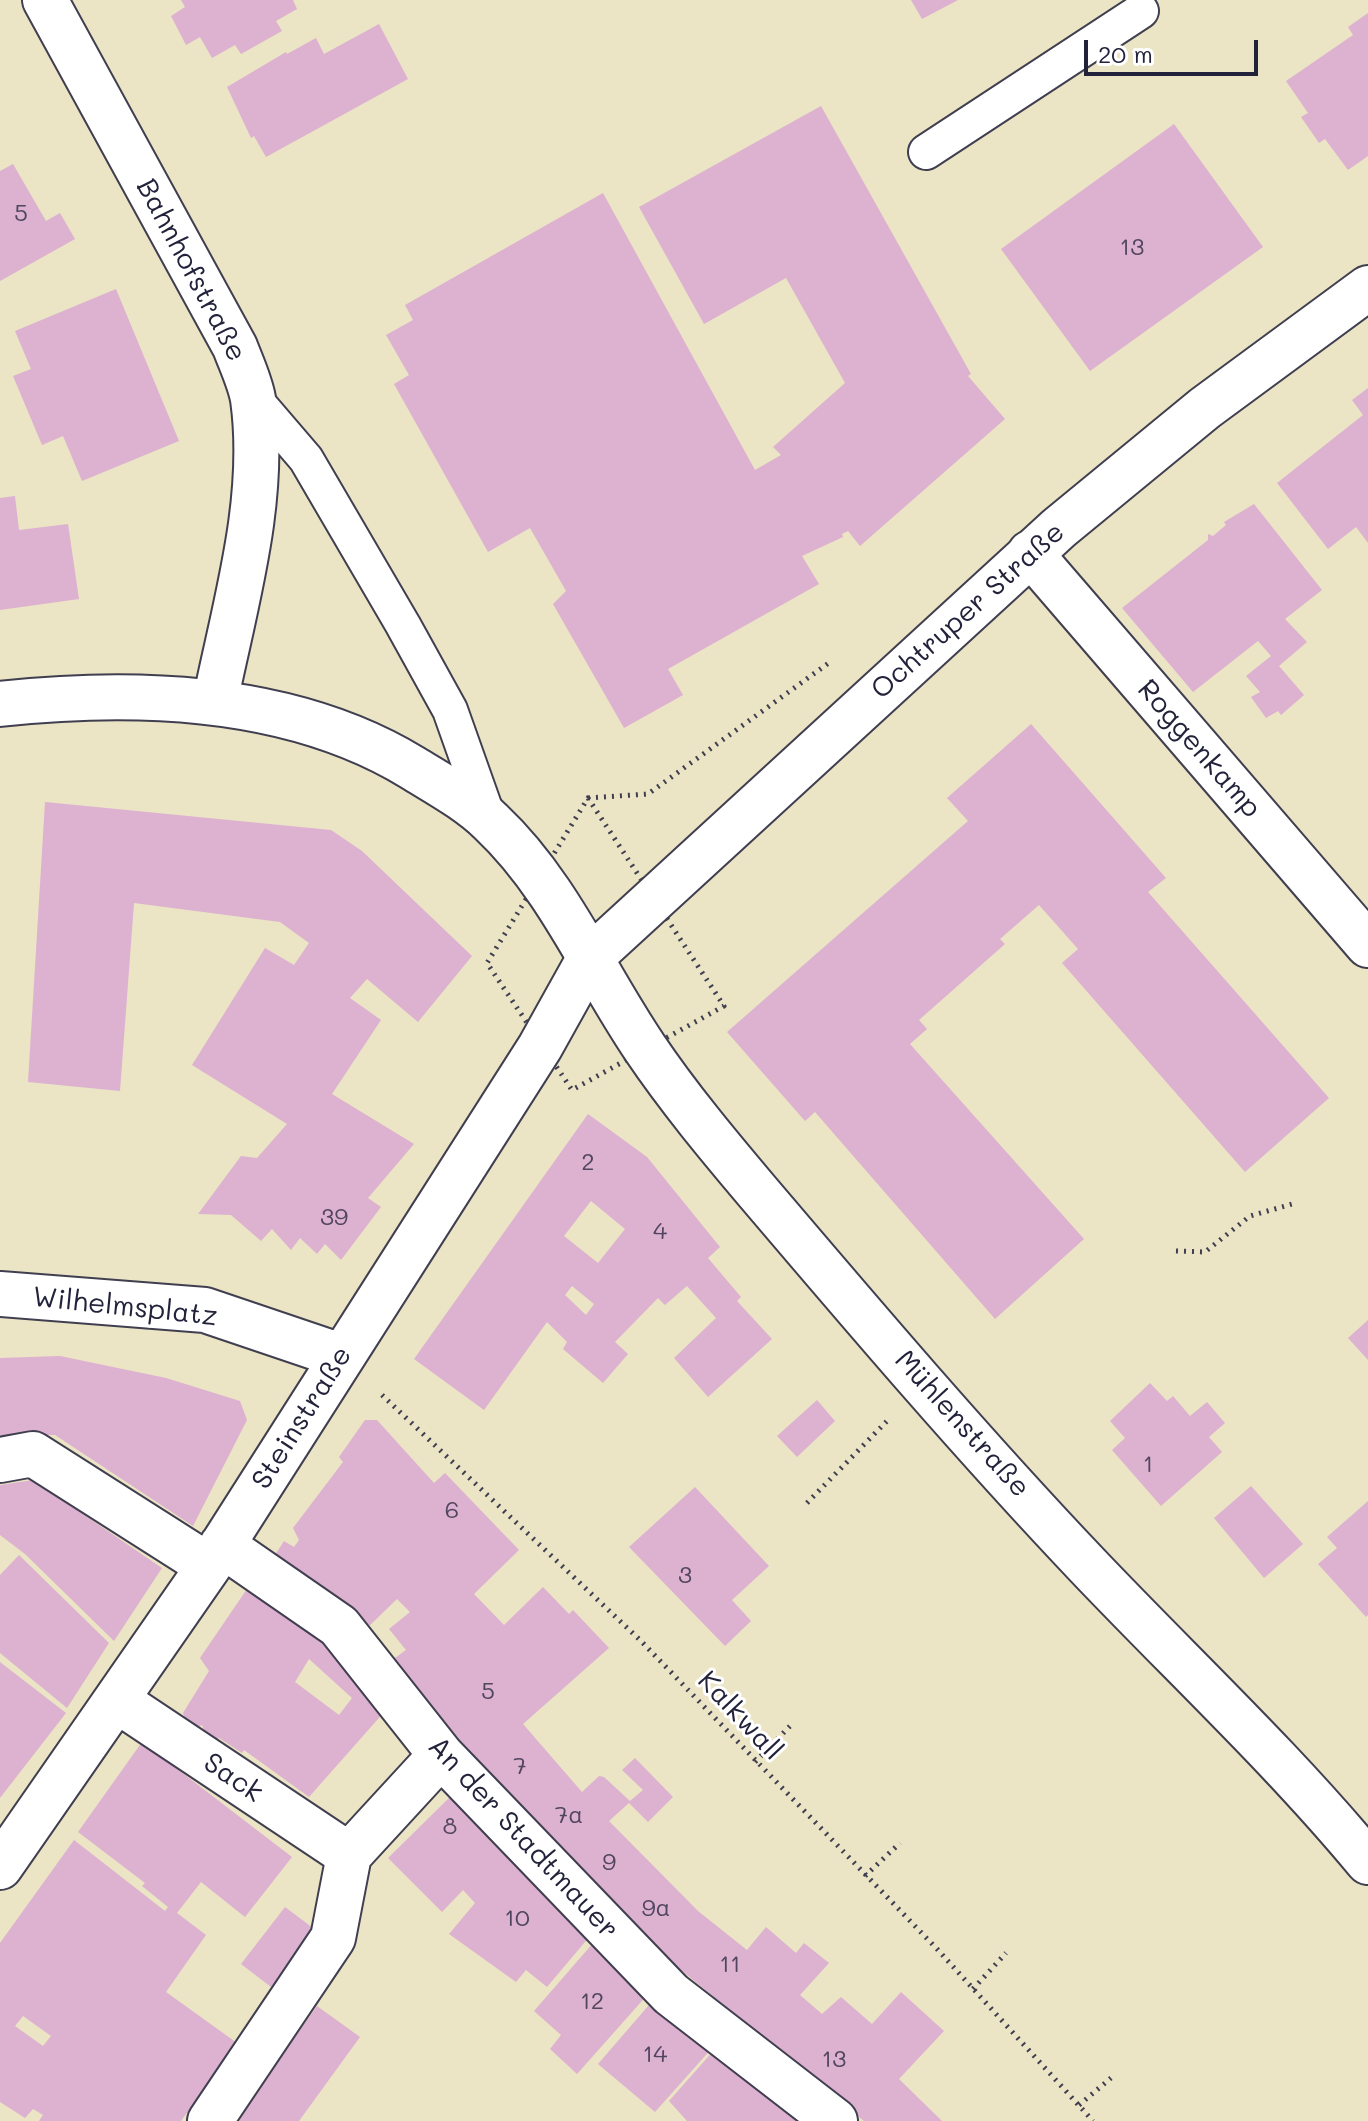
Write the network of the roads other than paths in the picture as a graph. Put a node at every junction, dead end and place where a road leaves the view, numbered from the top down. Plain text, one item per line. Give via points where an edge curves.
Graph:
1 (45, 0) edge
2 (1141, 11) dead end
3 (926, 152) dead end
4 (1368, 288) edge
5 (252, 396) junction
6 (1030, 553) junction
7 (215, 702) junction
8 (0, 704) edge
9 (489, 820) junction
10 (1368, 945) edge
11 (589, 959) junction
12 (0, 1294) edge
13 (341, 1356) junction
14 (0, 1460) edge
15 (216, 1556) junction
16 (118, 1701) junction
17 (441, 1755) junction
18 (349, 1855) junction
19 (1368, 1862) edge
20 (0, 1867) edge
21 (210, 2121) edge
22 (835, 2121) edge

1 - 5 street, Bahnhofstraße via 235,347
2 - 3 lane
4 - 6 street, Ochtruper Straße via 1205,408
5 - 7 street, Bahnhofstraße via 253,513
5 - 9 lane via 306,459 403,625 450,710
6 - 10 street, Roggenkamp
6 - 11 street, Ochtruper Straße
7 - 8 street, Mühlenstraße via 64,697
7 - 9 street, Mühlenstraße via 280,713 346,735 411,767
9 - 11 street, Mühlenstraße via 540,876
11 - 13 street, Steinstraße via 540,1047
11 - 19 street, Mühlenstraße via 647,1051 753,1187 1087,1565 1301,1782
12 - 13 street, Wilhelmsplatz via 205,1310
13 - 15 street, Steinstraße
14 - 15 street, An der Stadtmauer via 33,1454
15 - 16 street, Steinstraße
15 - 17 street, An der Stadtmauer via 339,1626
16 - 18 street, Sack
16 - 20 street, Steinstraße
17 - 18 street
17 - 22 street, An der Stadtmauer via 671,1994
18 - 21 street via 333,1938

